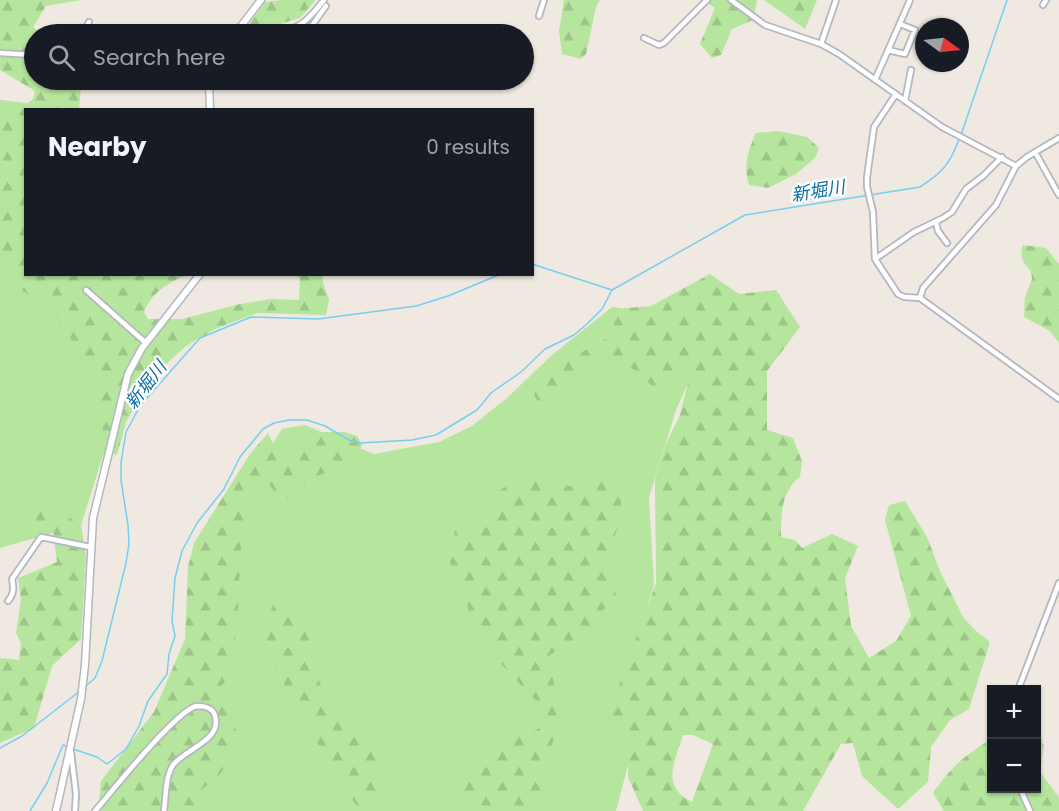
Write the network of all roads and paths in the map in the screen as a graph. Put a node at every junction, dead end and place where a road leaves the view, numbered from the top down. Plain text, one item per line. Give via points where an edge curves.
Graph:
1 (261, 0) edge
2 (324, 0) edge
3 (544, 0) edge
4 (707, 0) edge
5 (731, 0) edge
6 (836, 0) edge
7 (910, 0) edge
8 (1046, 0) edge
9 (1043, 5) dead end
10 (326, 6) dead end
11 (539, 16) dead end
12 (243, 24) edge
13 (302, 24) edge
14 (313, 24) edge
15 (900, 24) junction
16 (644, 38) dead end
17 (821, 44) junction
18 (888, 50) junction
19 (0, 53) edge
20 (24, 54) edge
21 (911, 70) dead end
22 (875, 80) junction
23 (209, 90) edge
24 (896, 94) junction
25 (905, 101) junction
26 (210, 108) edge
27 (1059, 138) edge
28 (1035, 152) junction
29 (1002, 157) junction
30 (1016, 166) junction
31 (1059, 195) edge
32 (936, 222) junction
33 (947, 243) dead end
34 (875, 259) junction
35 (198, 276) edge
36 (86, 290) dead end
37 (920, 298) junction
38 (146, 343) junction
39 (1059, 399) edge
40 (90, 547) junction
41 (1059, 583) edge
42 (8, 601) dead end
43 (1020, 685) edge
44 (70, 747) junction
45 (1022, 793) edge
46 (56, 811) edge
47 (75, 811) edge
48 (96, 811) edge
49 (164, 811) edge
50 (1030, 811) edge

1 - 12 street
2 - 13 street
3 - 11 street
4 - 16 street via 664,43 659,45
5 - 17 street via 765,25
6 - 17 street
7 - 15 street
8 - 9 street
10 - 14 street
15 - 18 street
15 - 18 street via 915,30 905,54
17 - 22 street
18 - 22 street
19 - 20 street
21 - 25 street
22 - 24 street
23 - 26 street
24 - 25 street
24 - 34 street via 874,127 867,177
25 - 29 street via 942,127
27 - 28 street
28 - 30 street
28 - 31 street
29 - 30 street
29 - 32 street via 966,189 952,212
30 - 37 street via 996,205 923,288
32 - 33 street
32 - 34 street
34 - 37 street via 898,294
35 - 38 street
36 - 38 street
37 - 39 street
38 - 40 street via 128,374 93,518
40 - 42 street via 41,537 12,579 14,587
40 - 44 street via 85,665
41 - 43 street
44 - 46 street
44 - 47 street
45 - 50 street
48 - 49 street via 181,716 196,706 212,709 217,722 212,737 173,765

